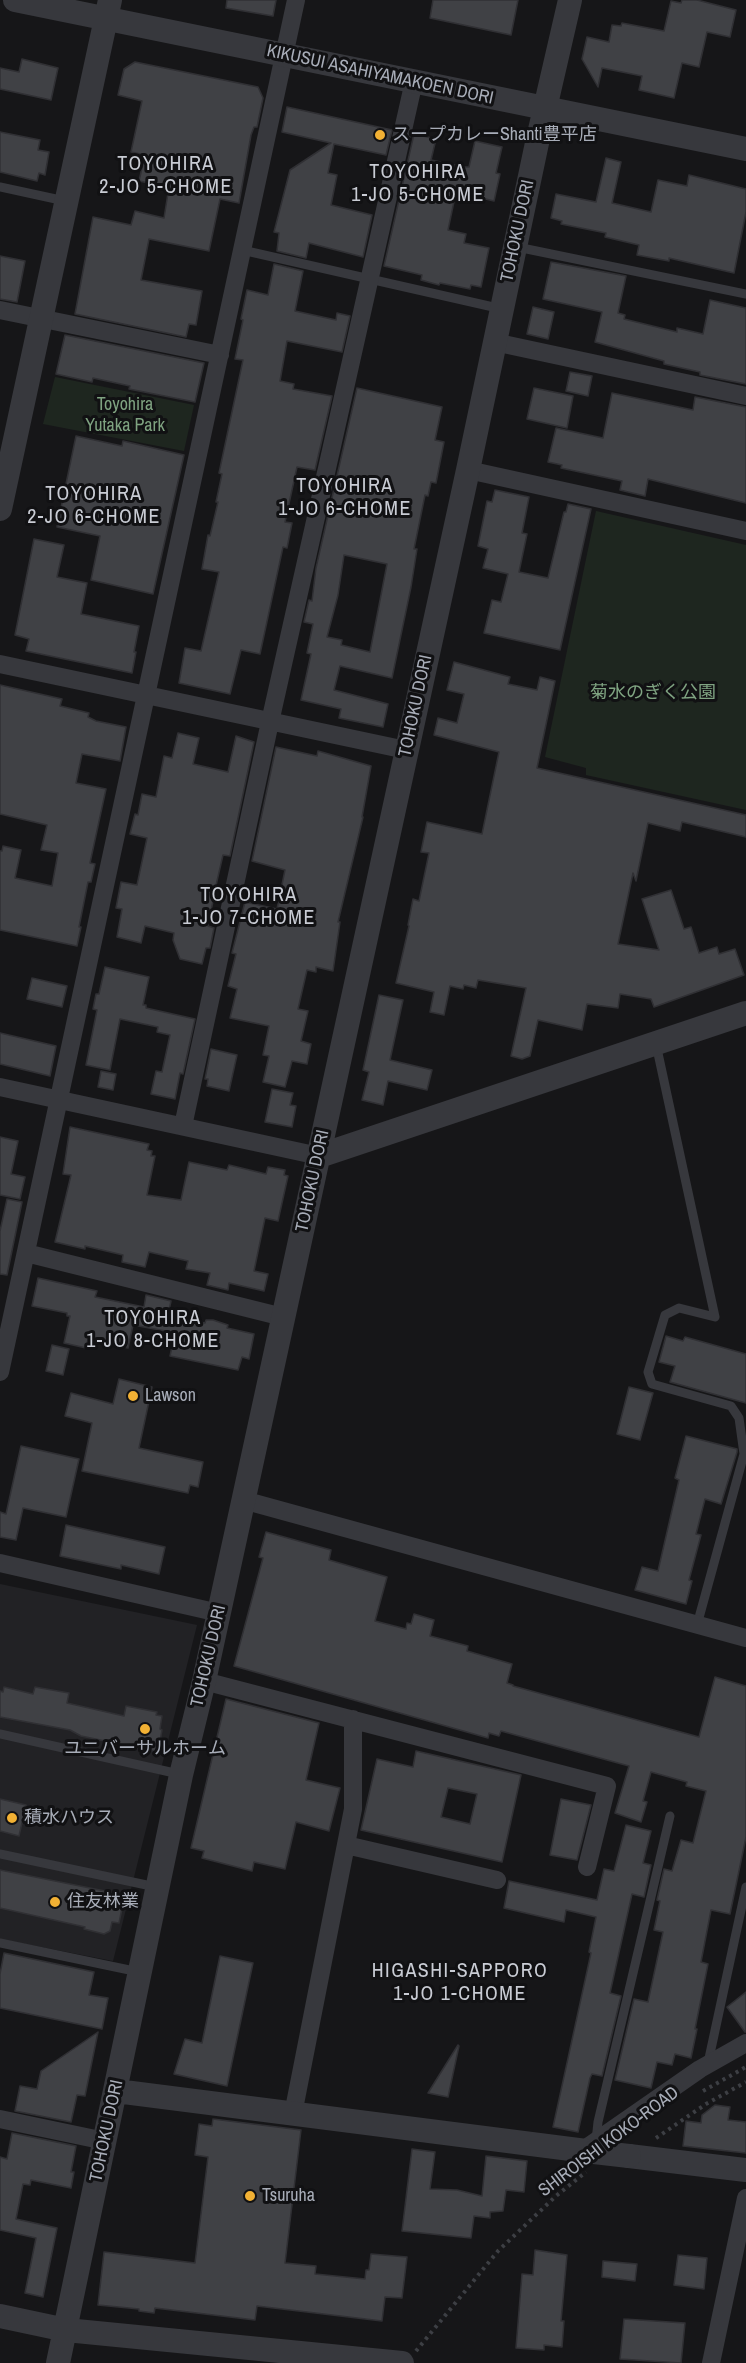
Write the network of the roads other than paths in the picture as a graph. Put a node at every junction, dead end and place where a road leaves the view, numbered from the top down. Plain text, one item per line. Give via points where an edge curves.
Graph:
1 (15, 0) edge
2 (296, 0) edge
3 (570, 0) edge
4 (108, 9) edge
5 (285, 55) junction
6 (414, 81) junction
7 (544, 109) junction
8 (746, 149) edge
9 (0, 188) edge
10 (67, 201) junction
11 (515, 246) junction
12 (242, 250) junction
13 (369, 280) junction
14 (746, 294) edge
15 (502, 309) junction
16 (0, 310) edge
17 (41, 319) junction
18 (494, 342) junction
19 (220, 356) junction
20 (746, 396) edge
21 (468, 470) junction
22 (0, 509) edge
23 (746, 531) edge
24 (0, 664) edge
25 (146, 696) junction
26 (270, 722) junction
27 (406, 750) junction
28 (746, 1013) edge
29 (656, 1044) junction
30 (0, 1087) edge
31 (59, 1100) junction
32 (183, 1126) junction
33 (319, 1156) junction
34 (26, 1253) junction
35 (283, 1317) junction
36 (0, 1372) edge
37 (243, 1500) junction
38 (0, 1563) edge
39 (219, 1613) junction
40 (697, 1624) junction
41 (746, 1638) edge
42 (204, 1681) junction
43 (353, 1719) junction
44 (0, 1734) edge
45 (181, 1775) junction
46 (670, 1816) dead end
47 (346, 1845) junction
48 (0, 1854) edge
49 (587, 1867) dead end
50 (497, 1880) dead end
51 (158, 1887) junction
52 (746, 1887) edge
53 (0, 1943) edge
54 (140, 1972) junction
55 (746, 2043) edge
56 (708, 2065) junction
57 (116, 2091) junction
58 (293, 2114) junction
59 (0, 2119) edge
60 (105, 2142) junction
61 (592, 2152) junction
62 (746, 2170) edge
63 (746, 2198) edge
64 (0, 2316) edge
65 (66, 2330) junction
66 (399, 2360) edge
67 (58, 2363) edge
68 (711, 2363) edge

1 - 4 street, KIKUSUI ASAHIYAMAKOEN DORI
2 - 5 street
3 - 7 street, TOHOKU DORI
4 - 5 street, KIKUSUI ASAHIYAMAKOEN DORI
4 - 10 street
5 - 6 street, KIKUSUI ASAHIYAMAKOEN DORI
5 - 12 street
6 - 7 street, KIKUSUI ASAHIYAMAKOEN DORI
6 - 13 street
7 - 8 street, KIKUSUI ASAHIYAMAKOEN DORI
7 - 11 street, TOHOKU DORI
9 - 10 lane
10 - 17 street
11 - 14 lane
11 - 15 street, TOHOKU DORI
12 - 13 lane
12 - 19 street
13 - 15 lane
13 - 26 street
15 - 18 street, TOHOKU DORI
16 - 17 street
17 - 19 street
17 - 22 street
18 - 20 street
18 - 21 street, TOHOKU DORI
19 - 25 street
21 - 23 street
21 - 27 street, TOHOKU DORI
24 - 25 street
25 - 26 street
25 - 31 street
26 - 27 street
26 - 32 street
27 - 33 street, TOHOKU DORI
28 - 29 street
29 - 33 street
29 - 40 lane via 715,1317 679,1308 665,1315 648,1372 652,1384 731,1406 738,1418 744,1454
30 - 31 street
31 - 32 street
31 - 34 street
32 - 33 street
33 - 35 street, TOHOKU DORI
34 - 35 street
34 - 36 street
35 - 37 street, TOHOKU DORI
37 - 39 street, TOHOKU DORI
37 - 40 street
38 - 39 street
39 - 42 street, TOHOKU DORI
40 - 41 street
42 - 43 street
42 - 45 street, TOHOKU DORI
43 - 47 street via 353,1809
43 - 49 street via 607,1786
44 - 45 lane
45 - 51 street, TOHOKU DORI
46 - 61 lane
47 - 50 street
47 - 58 street
48 - 51 lane
51 - 54 street, TOHOKU DORI
52 - 56 lane
53 - 54 lane
54 - 57 street, TOHOKU DORI
55 - 56 street
56 - 61 street
57 - 58 street
57 - 60 street, TOHOKU DORI
58 - 61 street
59 - 60 street
60 - 65 street, TOHOKU DORI
61 - 62 street, bridge
63 - 68 street
64 - 65 street
65 - 66 street
65 - 67 street, TOHOKU DORI

